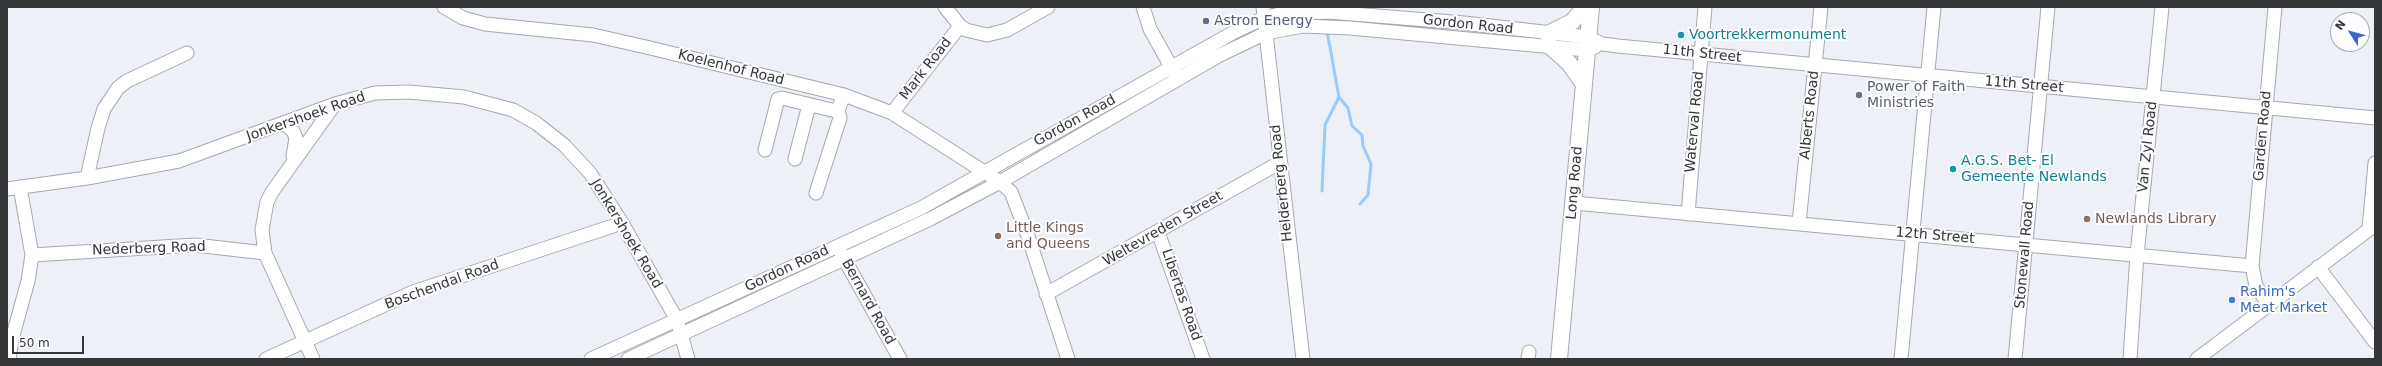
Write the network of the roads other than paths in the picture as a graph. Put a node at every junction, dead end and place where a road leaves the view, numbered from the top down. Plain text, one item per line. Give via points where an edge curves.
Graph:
1 (444, 7) edge
2 (945, 7) edge
3 (1048, 7) edge
4 (1143, 7) edge
5 (1585, 7) edge
6 (1591, 7) edge
7 (1705, 7) edge
8 (1821, 7) edge
9 (1934, 7) edge
10 (2048, 7) edge
11 (2162, 7) edge
12 (2275, 7) edge
13 (1264, 12) edge
14 (960, 26) junction
15 (1266, 33) junction
16 (1549, 40) junction
17 (1587, 43) junction
18 (187, 53) dead end
19 (1701, 54) junction
20 (1815, 66) junction
21 (1171, 67) junction
22 (1928, 76) junction
23 (1178, 80) junction
24 (1584, 84) junction
25 (2040, 86) junction
26 (844, 95) junction
27 (2153, 97) junction
28 (335, 104) junction
29 (809, 105) junction
30 (2265, 108) junction
31 (838, 110) junction
32 (892, 113) junction
33 (2375, 118) edge
34 (285, 124) junction
35 (765, 150) dead end
36 (795, 159) dead end
37 (1279, 163) junction
38 (2375, 163) edge
39 (290, 165) junction
40 (984, 173) junction
41 (87, 178) junction
42 (1000, 182) junction
43 (13, 188) edge
44 (816, 193) dead end
45 (1574, 203) junction
46 (1688, 214) junction
47 (1799, 222) junction
48 (622, 223) junction
49 (2372, 227) edge
50 (1158, 232) junction
51 (1912, 234) junction
52 (2026, 244) junction
53 (838, 246) junction
54 (265, 253) junction
55 (32, 255) junction
56 (2137, 255) junction
57 (844, 259) junction
58 (2252, 266) junction
59 (2318, 267) junction
60 (1046, 294) junction
61 (2269, 305) junction
62 (677, 320) junction
63 (682, 335) junction
64 (304, 342) junction
65 (2375, 342) edge
66 (9, 359) edge
67 (266, 359) edge
68 (313, 359) edge
69 (591, 359) edge
70 (628, 359) edge
71 (688, 359) edge
72 (900, 359) edge
73 (1068, 359) edge
74 (1203, 359) edge
75 (1303, 359) edge
76 (1559, 359) edge
77 (1901, 359) edge
78 (2015, 359) edge
79 (2130, 359) edge
80 (2197, 359) edge

1 - 26 street, Koelenhof Road via 463,18 485,24 593,35
2 - 14 street
3 - 14 street via 993,35 978,34
4 - 21 street via 1150,29
5 - 16 main road via 1572,22
6 - 17 main road, Long Road
7 - 19 street, Waterval Road
8 - 20 street, Alberts Road
9 - 22 street
10 - 25 street, Stonewall Road
11 - 27 street, Van Zyl Road
12 - 30 street, Garden Road
13 - 15 street, Helderberg Road
13 - 16 street, Gordon Road via 1323,12 1464,23
13 - 21 street, Gordon Road via 1236,31
14 - 32 street, Mark Road
15 - 16 street, Gordon Road via 1297,26
15 - 23 street, Gordon Road
15 - 37 street, Helderberg Road
16 - 17 street, Gordon Road
16 - 24 main road
17 - 19 street, 11th Street
17 - 24 main road, Long Road
18 - 41 street via 127,81 118,88 104,109
19 - 20 street, 11th Street
19 - 46 street, Waterval Road
20 - 22 street, 11th Street
20 - 47 street, Alberts Road
21 - 23 street
21 - 40 street, Gordon Road
22 - 25 street, 11th Street
22 - 51 street
23 - 42 street, Gordon Road
24 - 45 main road, Long Road
25 - 27 street, 11th Street
25 - 52 street, Stonewall Road
26 - 31 street
26 - 32 street, Koelenhof Road
27 - 30 street, 11th Street
27 - 56 street, Van Zyl Road
28 - 34 street, Jonkershoek Road
28 - 39 street
28 - 48 street, Jonkershoek Road via 374,94 409,92 464,97 513,110 536,123 564,145 590,173
29 - 31 street
29 - 35 street via 782,98 778,100
29 - 36 street
30 - 33 street, 11th Street
30 - 58 street, Garden Road
31 - 44 street via 840,118
32 - 40 street, Koelenhof Road
34 - 39 street via 295,134 297,142
34 - 41 street, Jonkershoek Road via 179,161
37 - 50 street, Weltevreden Street
37 - 75 street, Helderberg Road
38 - 49 street
39 - 54 street via 267,202 262,230
40 - 42 street, Koelenhof Road
40 - 53 street, Gordon Road via 921,208
41 - 43 street, Jonkershoek Road
42 - 57 street, Gordon Road via 930,219
42 - 60 street, Koelenhof Road via 1013,196
43 - 55 street
45 - 46 street, 12th Street
45 - 76 main road, Long Road
46 - 47 street, 12th Street
47 - 51 street, 12th Street
48 - 62 street, Jonkershoek Road
48 - 64 street, Boschendal Road via 413,292
49 - 59 street
50 - 60 street, Weltevreden Street
50 - 74 street, Libertas Road
51 - 52 street, 12th Street
51 - 77 street
52 - 56 street, 12th Street
52 - 78 street, Stonewall Road
53 - 57 street, Bernard Road
53 - 62 street, Gordon Road
54 - 55 street, Nederberg Road via 195,245
54 - 64 street
55 - 66 street
56 - 58 street, 12th Street
56 - 79 street, Van Zyl Road
57 - 63 street, Gordon Road
57 - 72 street, Bernard Road
58 - 61 street via 2256,286
59 - 61 street
59 - 65 street
60 - 73 street, Koelenhof Road
61 - 80 street
62 - 63 street, Jonkershoek Road
62 - 69 street, Gordon Road
63 - 70 street, Gordon Road
63 - 71 street, Jonkershoek Road
64 - 67 street, Boschendal Road
64 - 68 street

